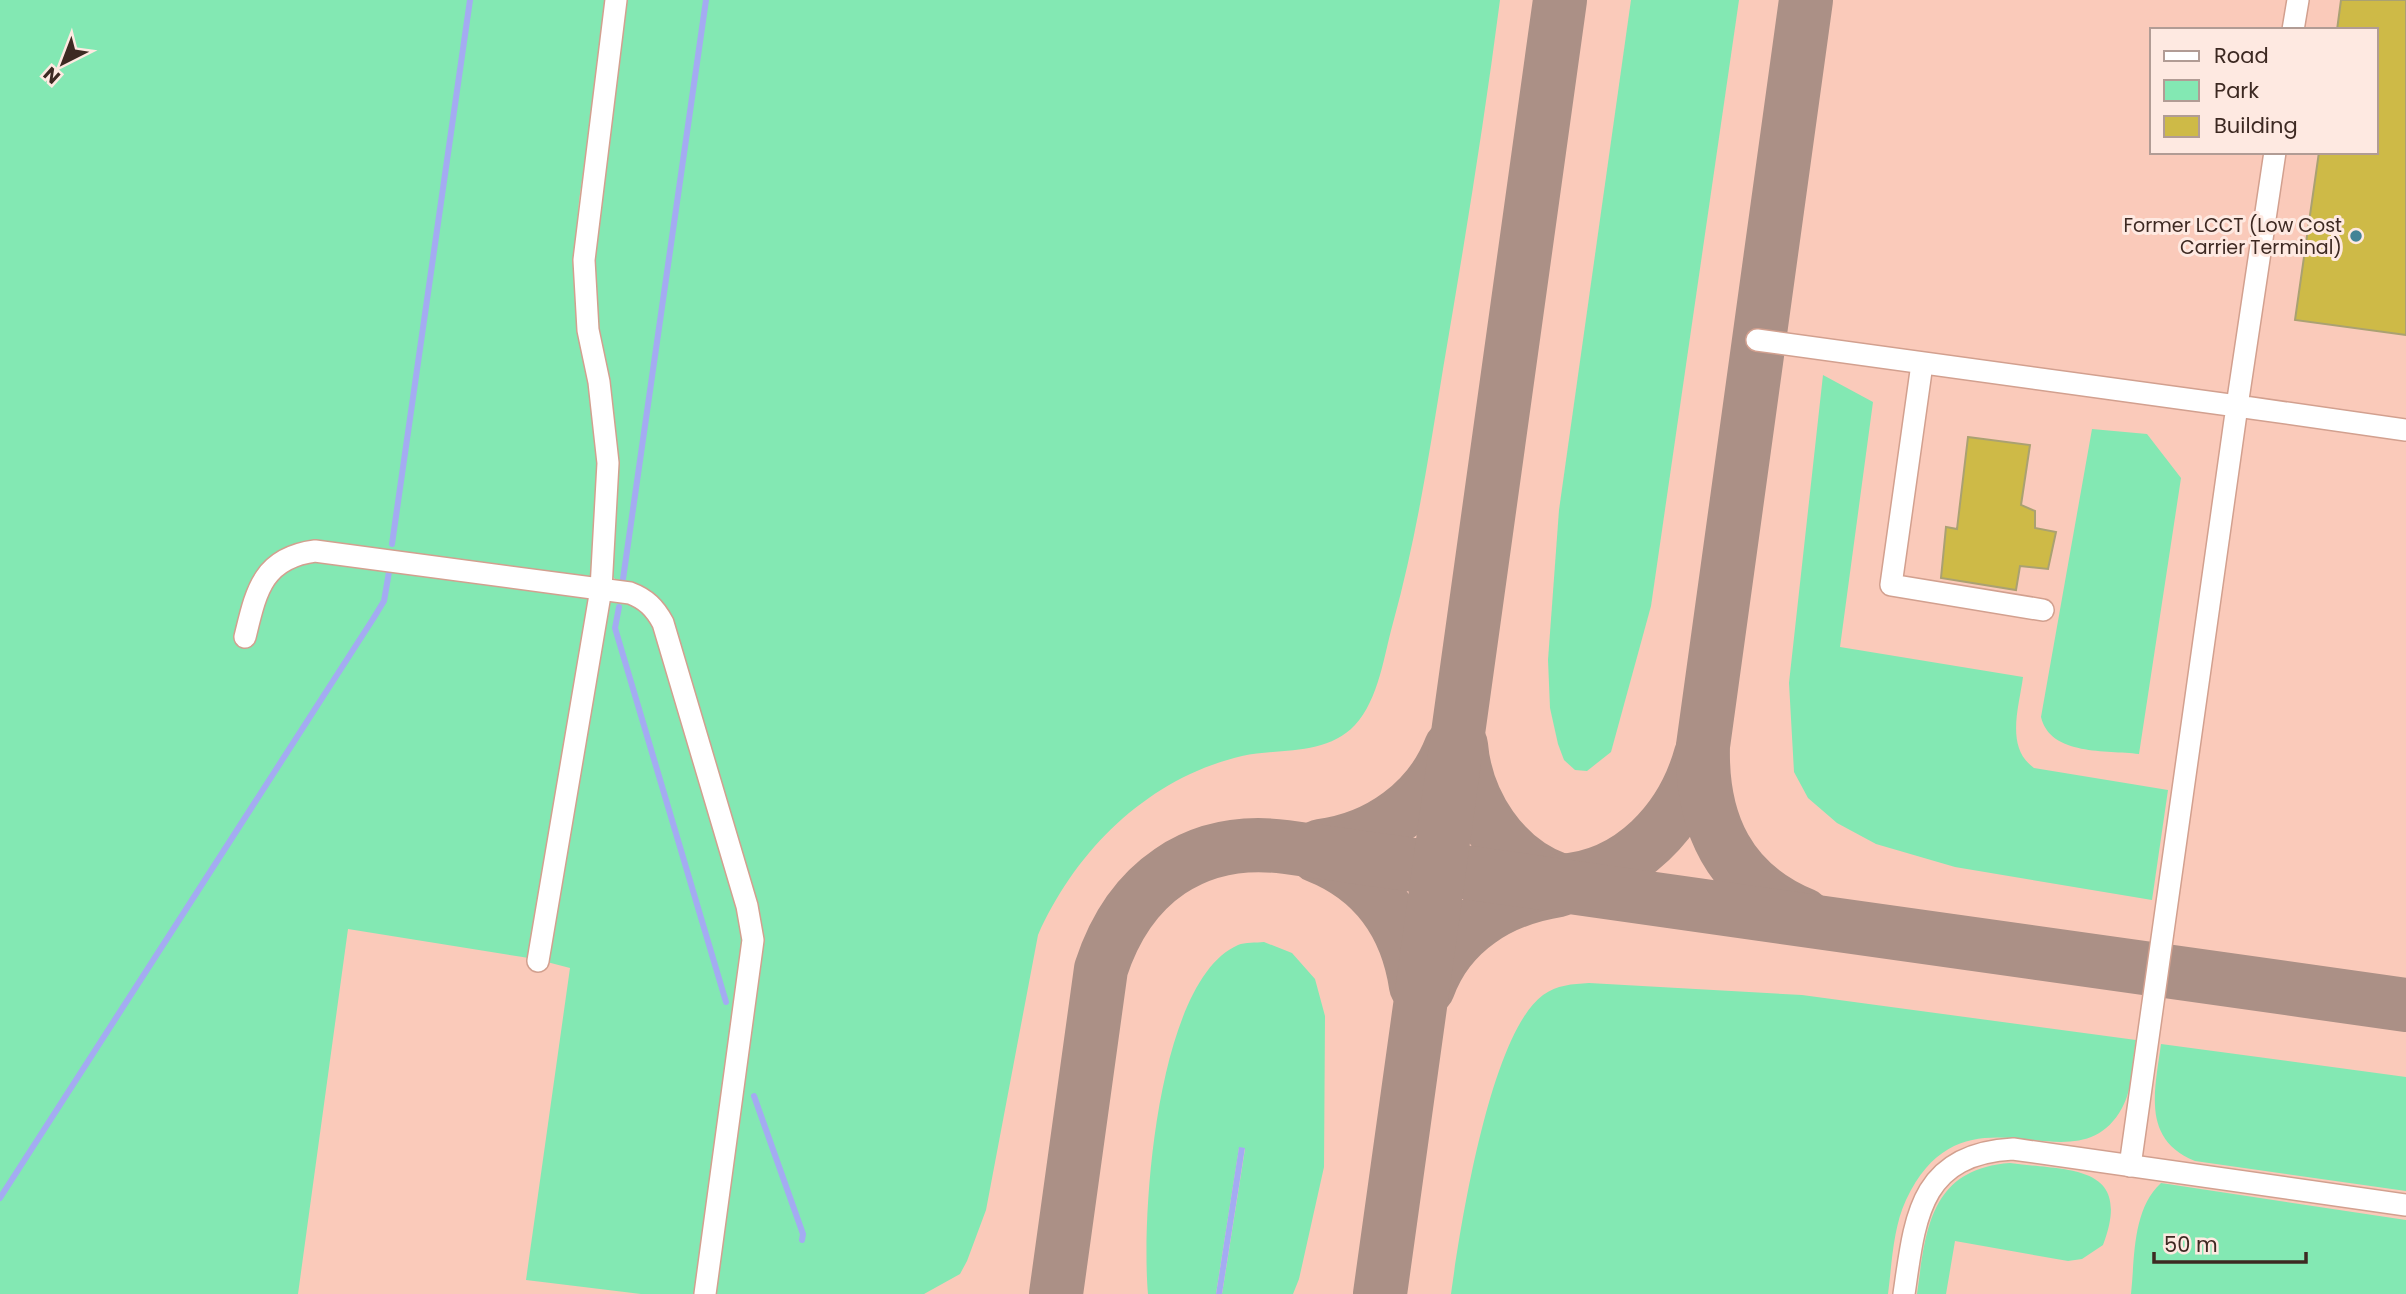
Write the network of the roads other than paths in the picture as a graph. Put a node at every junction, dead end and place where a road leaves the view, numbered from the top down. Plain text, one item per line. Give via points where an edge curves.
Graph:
1 (616, 0) edge
2 (2298, 0) edge
3 (2293, 28) edge
4 (2275, 154) edge
5 (1758, 340) dead end
6 (1922, 364) junction
7 (2237, 406) junction
8 (2406, 430) edge
9 (601, 589) junction
10 (2043, 610) dead end
11 (245, 637) dead end
12 (538, 961) dead end
13 (2130, 1166) junction
14 (2406, 1205) edge
15 (705, 1294) edge
16 (1903, 1294) edge

1 - 9 lane via 584,260 588,330 608,463
2 - 3 lane
4 - 7 lane
5 - 6 lane
6 - 7 lane
6 - 10 lane via 1891,585
7 - 8 lane
7 - 13 lane
9 - 11 lane via 308,552 277,564 262,581
9 - 12 lane
9 - 15 lane via 641,597 663,623 751,924 751,958
13 - 14 lane
13 - 16 lane via 2013,1149 1992,1150 1962,1161 1934,1184 1918,1210

